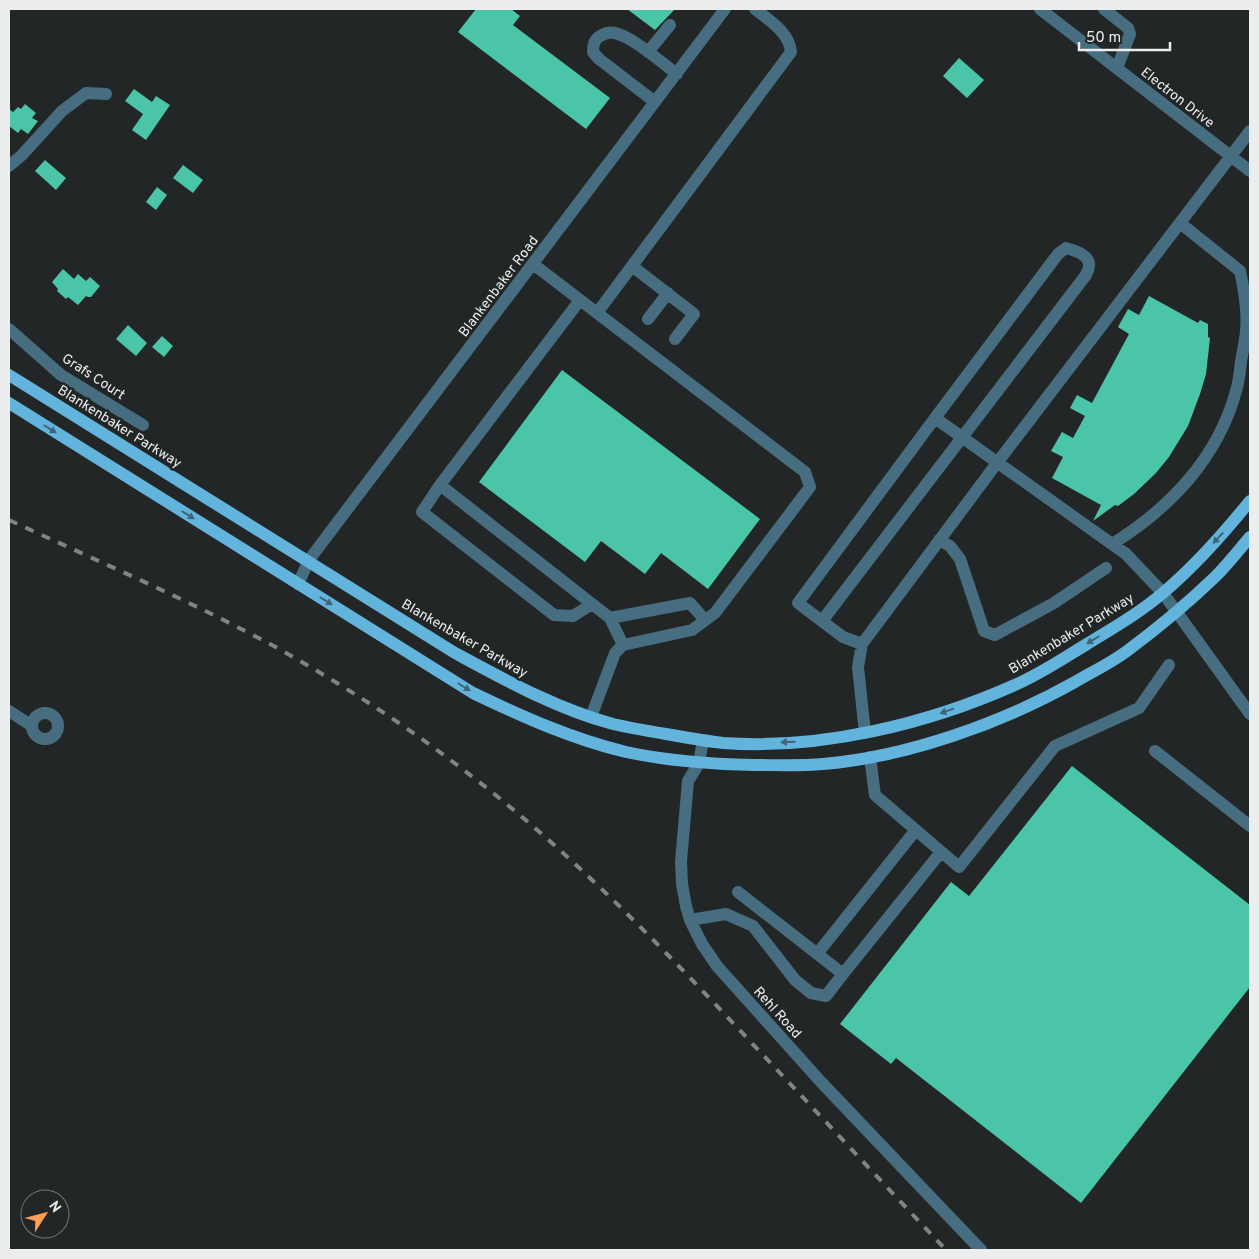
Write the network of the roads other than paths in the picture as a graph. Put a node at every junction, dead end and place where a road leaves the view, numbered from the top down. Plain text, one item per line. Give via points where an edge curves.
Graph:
1 (726, 9) edge
2 (755, 9) edge
3 (1040, 9) edge
4 (1104, 9) edge
5 (670, 25) dead end
6 (648, 52) junction
7 (1117, 68) junction
8 (676, 74) junction
9 (106, 94) dead end
10 (655, 102) junction
11 (1250, 131) edge
12 (1230, 156) junction
13 (9, 166) edge
14 (1250, 171) edge
15 (1180, 223) junction
16 (533, 264) junction
17 (632, 266) junction
18 (668, 293) junction
19 (580, 300) junction
20 (597, 313) junction
21 (648, 320) dead end
22 (9, 330) edge
23 (675, 339) dead end
24 (9, 375) edge
25 (9, 403) edge
26 (935, 418) junction
27 (143, 425) dead end
28 (962, 438) junction
29 (997, 462) junction
30 (440, 484) junction
31 (1250, 501) edge
32 (1250, 537) edge
33 (939, 540) junction
34 (1112, 544) junction
35 (309, 560) junction
36 (1106, 568) dead end
37 (298, 584) junction
38 (1163, 593) junction
39 (592, 604) junction
40 (1177, 611) junction
41 (610, 618) junction
42 (705, 620) junction
43 (822, 621) junction
44 (862, 644) junction
45 (623, 645) junction
46 (1169, 665) dead end
47 (9, 711) edge
48 (1250, 714) edge
49 (591, 717) junction
50 (32, 726) dead end
51 (865, 733) junction
52 (703, 740) junction
53 (1155, 751) dead end
54 (870, 757) junction
55 (699, 763) junction
56 (1250, 826) edge
57 (915, 831) junction
58 (941, 852) junction
59 (738, 892) dead end
60 (690, 920) junction
61 (817, 954) junction
62 (843, 974) junction
63 (981, 1250) edge

1 - 8 street, Blankenbaker Road
2 - 17 street via 778,28 790,43 791,52
3 - 7 street, Electron Drive
4 - 7 street via 1128,28 1130,34
5 - 6 street
6 - 8 street
6 - 10 street via 616,33 598,37 593,45 593,52 599,59
7 - 12 street, Electron Drive
8 - 10 street, Blankenbaker Road
9 - 13 street via 86,93 62,111
10 - 16 street, Blankenbaker Road
11 - 12 street
12 - 14 street, Electron Drive
12 - 15 street
15 - 29 street
15 - 34 street via 1240,271 1246,330 1236,391 1210,450 1188,483 1163,508
16 - 19 street
16 - 35 street, Blankenbaker Road
17 - 18 street
17 - 20 street
18 - 21 street
18 - 23 street via 694,314
19 - 20 street
19 - 30 street
20 - 42 street via 805,472 810,487 715,613
22 - 27 street, Grafs Court via 61,375
24 - 35 main road, Blankenbaker Parkway
25 -> 37 main road
26 - 28 street
26 - 28 street via 1058,254 1066,248 1081,254 1088,261 1086,275
26 - 43 street via 798,603
28 - 29 street
28 - 43 street
29 - 33 street
29 - 34 street
30 - 39 street
30 - 39 street via 422,512 554,615 573,616
31 -> 38 main road, Blankenbaker Parkway
32 - 40 main road
33 - 36 street via 950,546 960,559 984,631 995,635 1054,603
33 - 44 street
34 - 38 street
35 - 37 street, Blankenbaker Road
35 - 49 main road, Blankenbaker Parkway via 455,653 514,686
37 -> 55 main road via 474,693 522,717 556,731 627,752
38 - 40 street
38 -> 51 main road, Blankenbaker Parkway via 1124,621 1019,683 919,720
39 - 41 street
40 - 48 street
40 - 54 main road via 1126,652 1052,695 970,730
41 - 42 street via 690,603
41 - 45 street
42 - 45 street via 692,630
43 - 44 street via 843,637
44 - 51 street via 858,667
45 - 49 street via 615,653
46 - 58 street via 1139,708 1055,746 959,867
47 - 50 street
49 - 52 main road, Blankenbaker Parkway
51 -> 52 main road, Blankenbaker Parkway via 816,741 723,743
52 - 55 street, Rehl Road
53 - 56 street
54 - 55 main road via 814,764
54 - 57 street via 875,795
55 - 60 street, Rehl Road via 688,781 682,852 682,884
57 - 58 street
57 - 61 street
58 - 62 street
59 - 61 street
60 - 62 street via 726,914 753,926 795,980 811,993 826,996
60 - 63 street, Rehl Road via 717,966 821,1082
61 - 62 street

